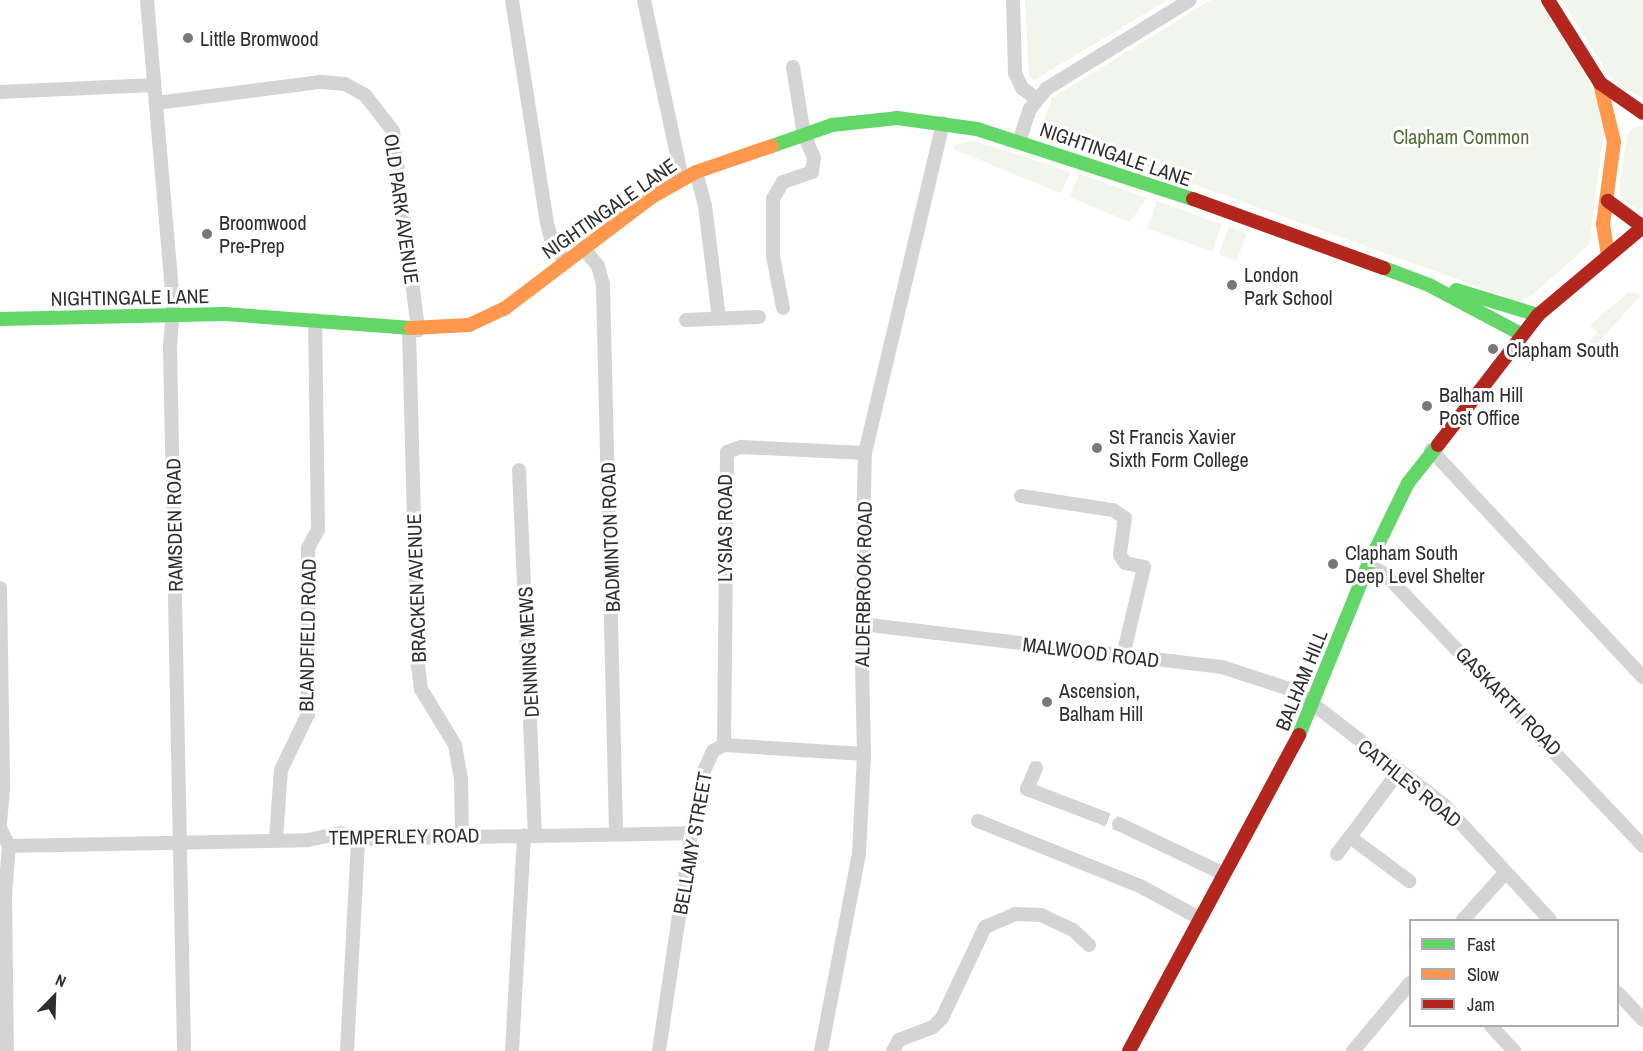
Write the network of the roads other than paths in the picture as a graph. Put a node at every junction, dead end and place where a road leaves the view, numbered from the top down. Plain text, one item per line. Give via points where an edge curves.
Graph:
1 (147, 0) edge
2 (512, 0) edge
3 (644, 0) edge
4 (1013, 0) edge
5 (1190, 0) edge
6 (1548, 0) edge
7 (793, 67) dead end
8 (1600, 83) junction
9 (154, 85) junction
10 (0, 92) edge
11 (1037, 99) junction
12 (156, 103) junction
13 (1643, 113) edge
14 (1643, 118) edge
15 (943, 123) junction
16 (804, 135) junction
17 (1019, 141) junction
18 (1614, 142) junction
19 (696, 172) junction
20 (682, 179) junction
21 (1608, 201) junction
22 (1643, 227) edge
23 (583, 248) junction
24 (1608, 255) junction
25 (565, 261) junction
26 (1436, 289) junction
27 (783, 308) dead end
28 (172, 315) junction
29 (1538, 315) junction
30 (759, 317) dead end
31 (719, 318) junction
32 (0, 319) edge
33 (315, 320) junction
34 (686, 320) dead end
35 (413, 330) junction
36 (1521, 334) junction
37 (1431, 450) junction
38 (865, 453) junction
39 (519, 470) dead end
40 (1021, 496) dead end
41 (1368, 565) junction
42 (0, 588) edge
43 (861, 624) junction
44 (1123, 656) junction
45 (1, 673) edge
46 (1643, 677) edge
47 (1313, 705) junction
48 (724, 745) junction
49 (864, 754) junction
50 (1036, 768) dead end
51 (1399, 771) junction
52 (1, 803) edge
53 (1095, 815) tunnel mouth
54 (978, 821) dead end
55 (1119, 824) tunnel mouth
56 (0, 827) edge
57 (616, 833) junction
58 (691, 833) junction
59 (462, 835) junction
60 (530, 835) junction
61 (1350, 837) junction
62 (276, 839) junction
63 (358, 839) junction
64 (180, 841) junction
65 (9, 846) junction
66 (1643, 846) edge
67 (1337, 854) dead end
68 (3, 873) edge
69 (1505, 873) junction
70 (1224, 874) junction
71 (1409, 880) dead end
72 (1199, 918) junction
73 (1464, 919) edge
74 (1548, 919) edge
75 (1089, 945) dead end
76 (1409, 984) edge
77 (1619, 995) edge
78 (1643, 1020) edge
79 (1492, 1027) edge
80 (1508, 1049) edge
81 (8, 1051) edge
82 (184, 1051) edge
83 (347, 1051) edge
84 (512, 1051) edge
85 (659, 1051) edge
86 (821, 1051) edge
87 (893, 1051) edge
88 (1128, 1051) edge
89 (1353, 1051) edge

1 - 9 street, RAMSDEN ROAD
2 - 25 street via 550,239
3 - 20 street
4 - 11 street via 1017,81
5 - 11 street via 1054,83
6 - 8 main road
7 - 16 street
8 - 13 main road
8 - 18 main road
9 - 10 street
9 - 12 street, RAMSDEN ROAD
11 - 17 street
12 - 28 street, RAMSDEN ROAD
12 - 35 street, OLD PARK AVENUE via 321,82 345,84 365,95 393,131
14 - 18 main road via 1623,129
15 - 16 main road, NIGHTINGALE LANE via 880,119 831,125
15 - 17 main road, NIGHTINGALE LANE
15 - 38 street, ALDERBROOK ROAD
16 - 19 main road, NIGHTINGALE LANE
16 - 27 street via 814,159 812,172 783,182 773,199 773,256
17 - 26 main road, NIGHTINGALE LANE via 1157,186
18 - 21 main road
19 - 20 main road, NIGHTINGALE LANE
19 - 31 street via 705,206
20 - 23 main road, NIGHTINGALE LANE
21 - 22 main road
21 - 24 main road via 1602,234
22 - 24 main road, BALHAM HILL
23 - 25 main road, NIGHTINGALE LANE
23 - 57 street, BADMINTON ROAD via 598,266 603,285
24 - 29 main road, BALHAM HILL
25 - 35 main road, NIGHTINGALE LANE via 524,295 483,320 452,328
26 - 29 main road, NIGHTINGALE LANE via 1463,291
26 - 36 main road, NIGHTINGALE LANE
28 - 32 main road, NIGHTINGALE LANE
28 - 33 main road, NIGHTINGALE LANE
28 - 64 street, RAMSDEN ROAD
29 - 36 main road, BALHAM HILL
30 - 31 street
31 - 34 street
33 - 35 main road, NIGHTINGALE LANE
33 - 62 street, BLANDFIELD ROAD via 318,530 308,548 308,714 282,770
35 - 59 street, BRACKEN AVENUE via 418,665 421,689 455,745 461,778
36 - 37 main road, BALHAM HILL
37 - 41 main road, BALHAM HILL via 1402,493
37 - 46 street
38 - 43 street, ALDERBROOK ROAD
38 - 48 street, LYSIAS ROAD via 741,447 727,452
39 - 60 street, DENNING MEWS
40 - 44 street via 1113,510 1125,518 1120,555 1125,563 1144,567
41 - 47 main road, BALHAM HILL
41 - 66 street, GASKARTH ROAD via 1385,574
42 - 45 street
43 - 44 street, MALWOOD ROAD
43 - 49 street, ALDERBROOK ROAD
44 - 47 street, MALWOOD ROAD via 1222,667 1258,676 1296,691
45 - 52 street
47 - 51 street, CATHLES ROAD
47 - 70 main road, BALHAM HILL via 1279,779
48 - 49 street
48 - 58 street, BELLAMY STREET via 713,751 704,771
49 - 86 street, ALDERBROOK ROAD via 859,854
50 - 53 street via 1027,789
51 - 61 street
51 - 69 street, CATHLES ROAD via 1455,815
52 - 56 street
54 - 72 street via 1140,886
55 - 70 street
56 - 65 street
57 - 58 street, TEMPERLEY ROAD
57 - 60 street, TEMPERLEY ROAD
58 - 85 street, BELLAMY STREET
59 - 60 street, TEMPERLEY ROAD
59 - 63 street, TEMPERLEY ROAD
60 - 84 street, DENNING MEWS
61 - 67 street
61 - 71 street
62 - 63 street, TEMPERLEY ROAD via 308,840 340,833
62 - 64 street, TEMPERLEY ROAD
63 - 83 street
64 - 65 street, TEMPERLEY ROAD
64 - 82 street, RAMSDEN ROAD
65 - 68 street
68 - 81 street
69 - 73 street
69 - 74 street, CATHLES ROAD
70 - 72 main road, BALHAM HILL
72 - 88 main road, BALHAM HILL
75 - 87 street via 1073,930 1041,915 1015,914 985,927 942,1018 933,1027 899,1040
76 - 89 street
77 - 78 street
79 - 80 street

